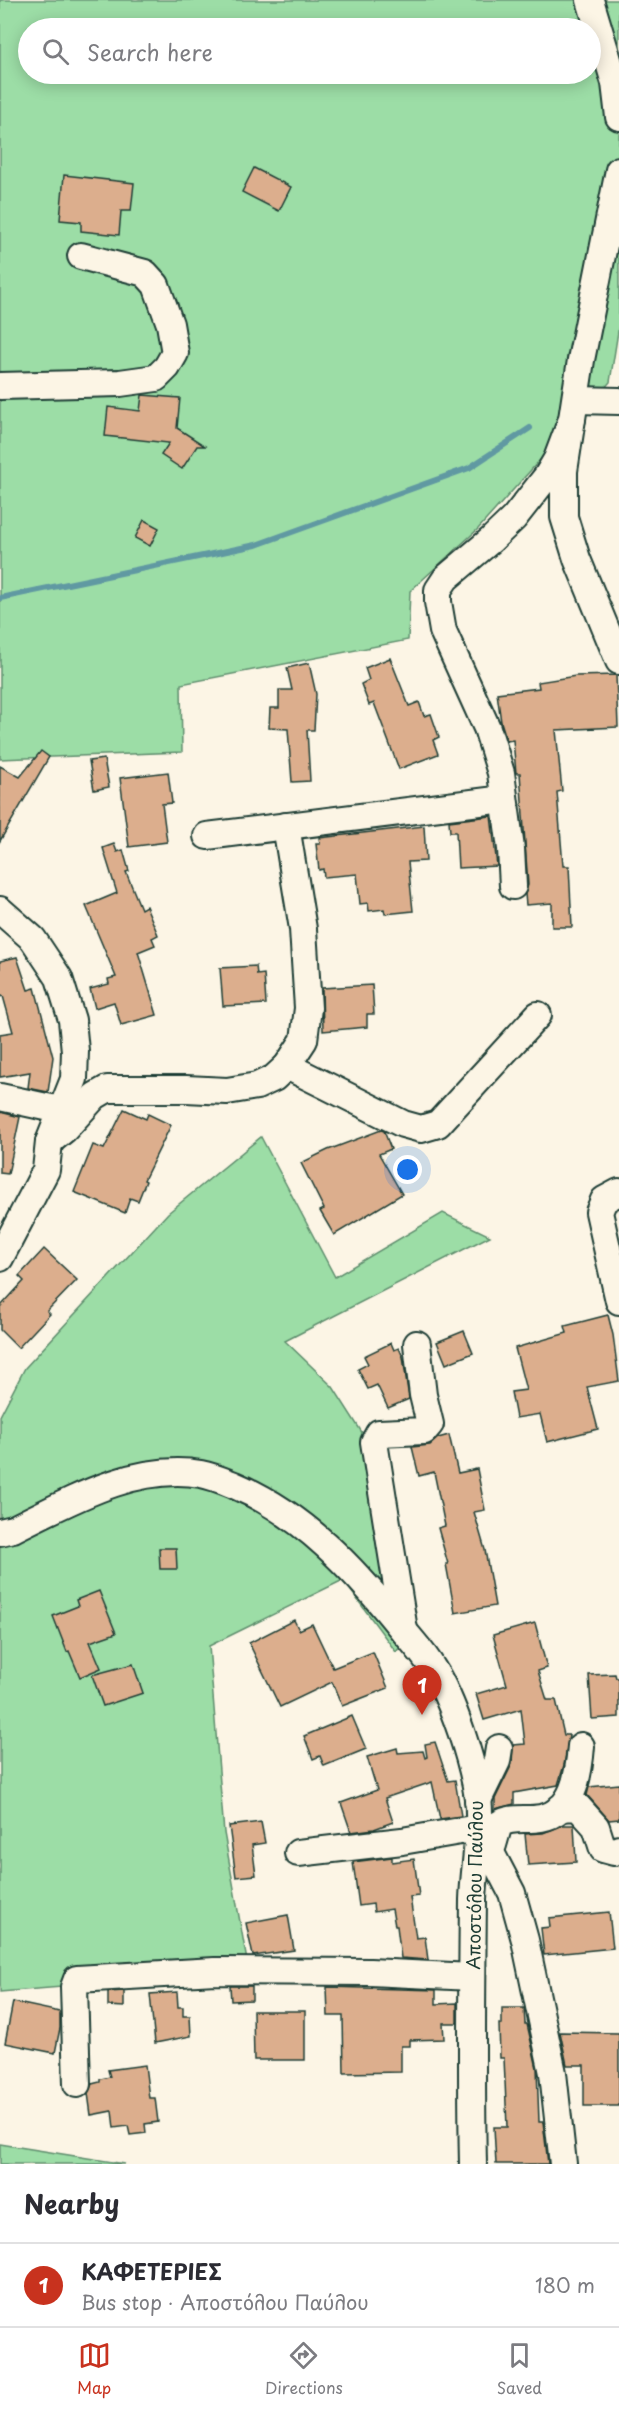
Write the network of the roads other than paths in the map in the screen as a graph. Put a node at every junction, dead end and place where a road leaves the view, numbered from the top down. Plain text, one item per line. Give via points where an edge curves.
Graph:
1 (590, 0) edge
2 (595, 18) edge
3 (601, 37) edge
4 (619, 117) edge
5 (619, 170) edge
6 (81, 256) dead end
7 (0, 386) edge
8 (619, 401) edge
9 (574, 410) junction
10 (619, 661) edge
11 (504, 799) junction
12 (286, 826) junction
13 (207, 836) dead end
14 (513, 886) dead end
15 (0, 910) edge
16 (537, 1016) dead end
17 (287, 1066) junction
18 (0, 1097) edge
19 (60, 1110) junction
20 (49, 1142) junction
21 (619, 1192) edge
22 (0, 1258) edge
23 (619, 1301) edge
24 (417, 1344) dead end
25 (0, 1532) edge
26 (404, 1630) junction
27 (581, 1746) dead end
28 (499, 1748) dead end
29 (478, 1800) junction
30 (560, 1808) junction
31 (481, 1848) junction
32 (619, 1849) edge
33 (298, 1853) dead end
34 (472, 1977) junction
35 (77, 2084) dead end
36 (473, 2164) edge
37 (563, 2164) edge

1 - 2 street
3 - 4 street via 615,83
5 - 9 street
6 - 7 street via 145,273 156,285 175,353 167,368 156,378 120,383
8 - 9 street
9 - 10 street via 564,471 564,517
9 - 11 street via 547,476 514,518 446,578 438,590 443,631 487,728 501,773
11 - 12 street
11 - 14 street
12 - 13 street
12 - 17 street via 303,929 308,1008 304,1040
15 - 19 street via 45,955 67,1002 75,1051 74,1079
16 - 17 street via 438,1124 421,1129 403,1124
17 - 20 street via 257,1086 227,1091 107,1089
18 - 19 street
19 - 20 street
20 - 22 street via 46,1170
21 - 23 street via 604,1200 599,1212
24 - 26 street via 430,1424 424,1431 379,1433 375,1442
25 - 26 street, Αποστόλου Παύλου via 125,1481 162,1473 200,1474 255,1494 302,1524 359,1578
26 - 29 street, Αποστόλου Παύλου via 434,1669 452,1709
27 - 30 street via 574,1786
28 - 29 street via 493,1772
29 - 31 street, Αποστόλου Παύλου
30 - 31 street via 542,1818 505,1820 499,1824 493,1845
30 - 32 street via 578,1807 596,1827 603,1849
31 - 33 street via 402,1841
31 - 34 street, Αποστόλου Παύλου
31 - 37 street via 512,1893 525,1940 554,2073
34 - 35 street via 214,1971 77,1979
34 - 36 street, Αποστόλου Παύλου

